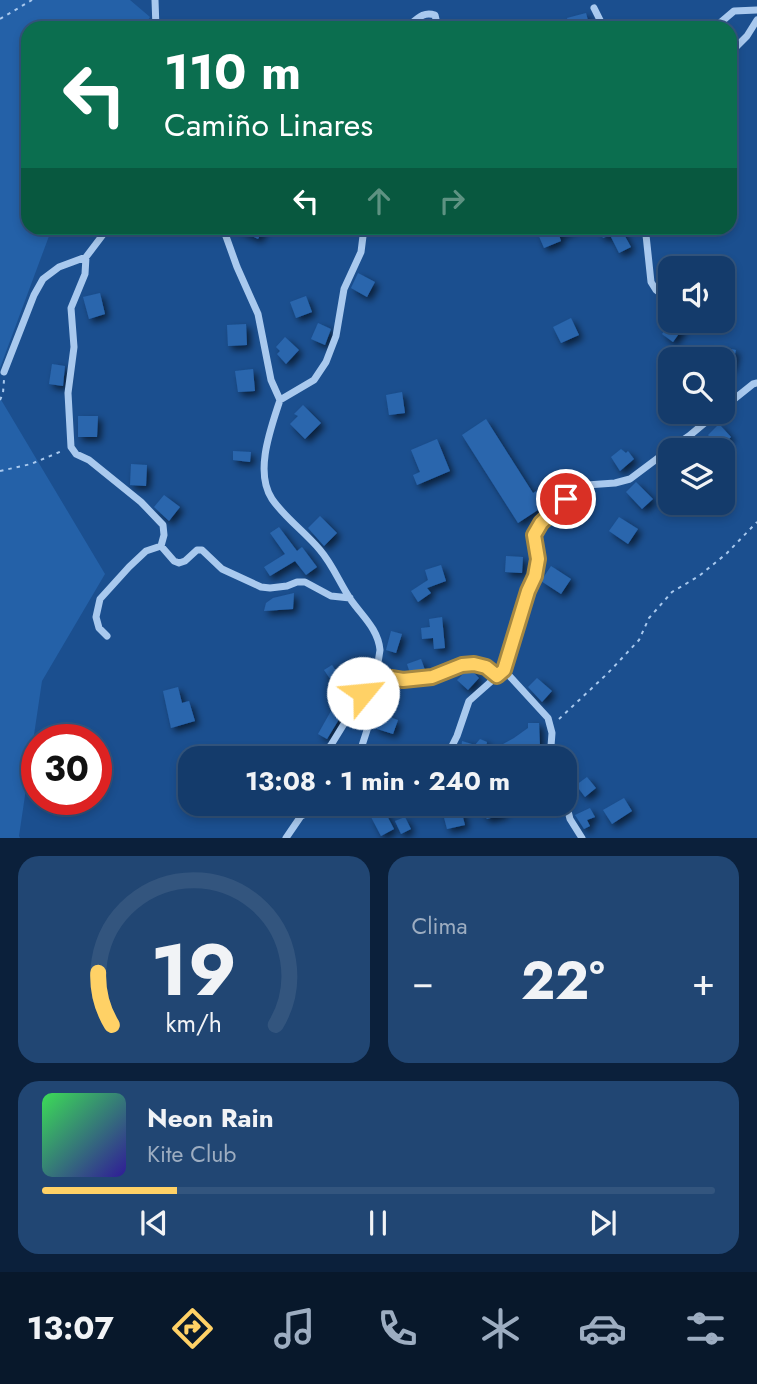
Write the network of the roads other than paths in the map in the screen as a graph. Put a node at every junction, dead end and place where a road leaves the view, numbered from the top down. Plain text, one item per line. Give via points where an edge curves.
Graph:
1 (155, 1) edge
2 (594, 8) dead end
3 (757, 10) edge
4 (757, 20) edge
5 (156, 21) edge
6 (414, 21) edge
7 (436, 21) edge
8 (600, 21) edge
9 (722, 21) edge
10 (737, 46) edge
11 (103, 235) edge
12 (225, 235) edge
13 (363, 235) edge
14 (646, 235) edge
15 (86, 257) junction
16 (658, 292) edge
17 (4, 372) road end
18 (757, 383) edge
19 (735, 399) edge
20 (280, 400) junction
21 (704, 424) edge
22 (161, 546) junction
23 (350, 598) junction
24 (107, 636) dead end
25 (504, 670) junction
26 (497, 676) junction
27 (374, 688) junction
28 (330, 746) edge
29 (362, 746) edge
30 (452, 746) edge
31 (551, 746) edge
32 (301, 816) edge
33 (569, 816) edge
34 (286, 838) edge
35 (582, 838) edge

1 - 5 street
2 - 8 street
3 - 9 street via 734,11
4 - 10 street
6 - 7 street via 425,13 435,15
11 - 15 street
12 - 20 street via 258,314 271,380
13 - 20 street via 326,362 314,380
14 - 16 street via 651,282
15 - 17 street via 43,279
15 - 22 street via 85,274 71,308 71,447 163,525
18 - 19 street
20 - 23 street via 266,443 266,488 320,551
21 - 25 street via 630,479 587,485 541,523 534,535 535,576
22 - 23 street via 179,563 202,550 222,569 261,587 305,582 331,596
22 - 24 street via 146,551 100,600 96,617
23 - 27 street via 379,639
25 - 26 street
25 - 31 street via 548,718
26 - 27 street via 486,667 462,665 432,677 391,678
26 - 30 street via 469,701
27 - 28 street via 363,693
27 - 29 street
32 - 34 street
33 - 35 street

